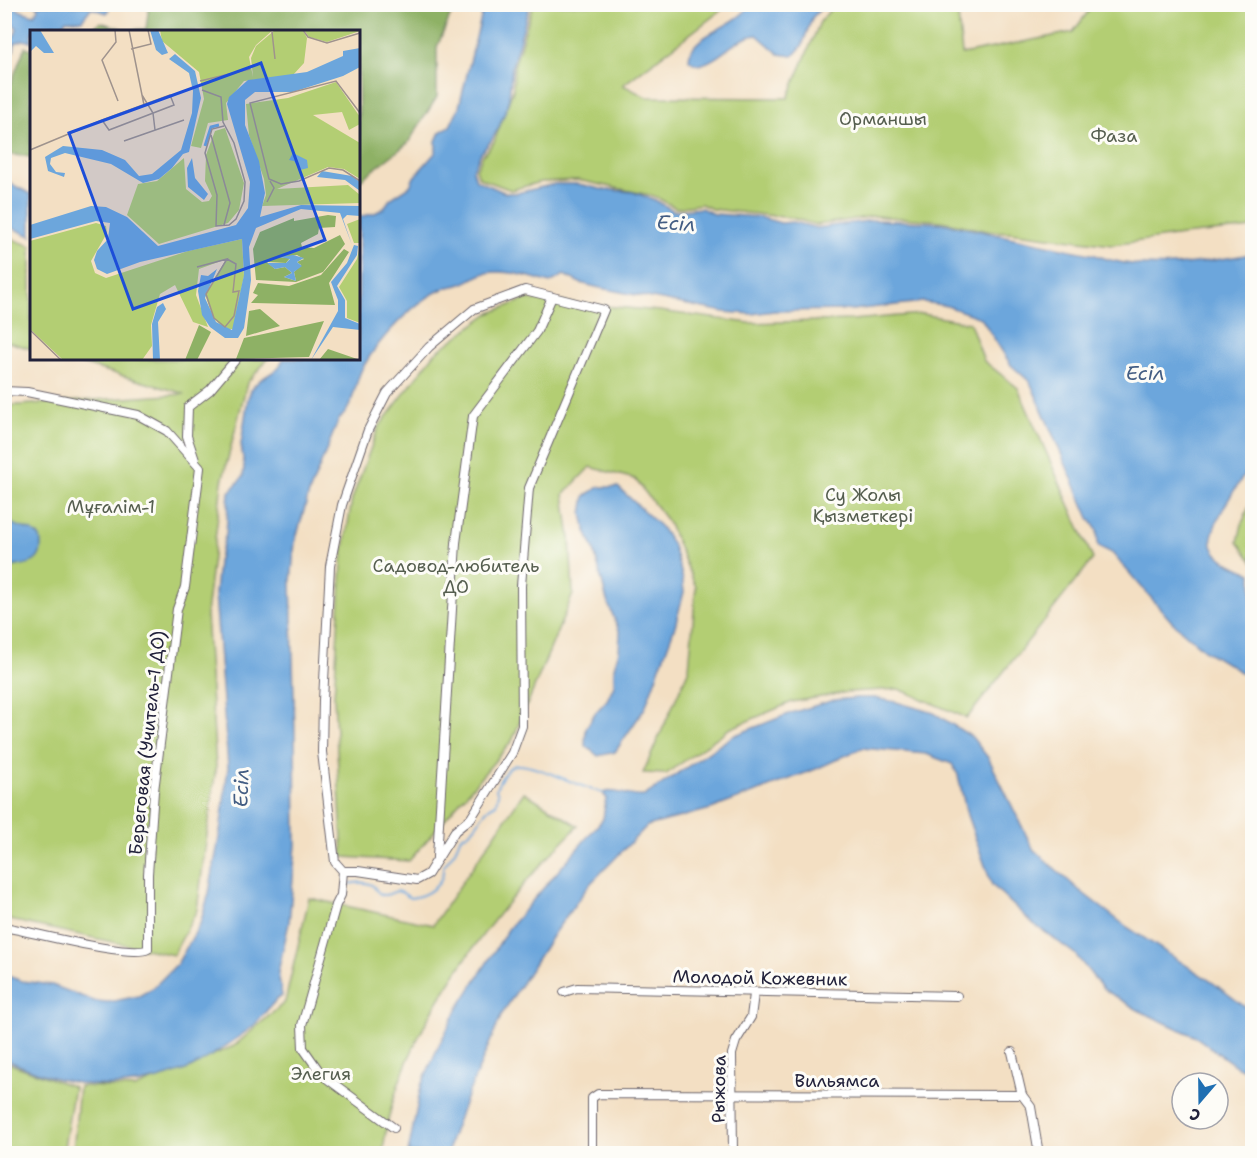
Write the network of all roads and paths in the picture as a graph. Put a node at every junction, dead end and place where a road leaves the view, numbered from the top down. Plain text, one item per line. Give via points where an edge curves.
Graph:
1 (552, 297) junction
2 (235, 360) edge
3 (4, 391) edge
4 (198, 466) junction
5 (437, 859) junction
6 (343, 871) junction
7 (4, 927) edge
8 (564, 992) dead end
9 (754, 993) junction
10 (957, 996) dead end
11 (1012, 1052) dead end
12 (1022, 1095) junction
13 (732, 1096) junction
14 (394, 1128) dead end
15 (1252, 1151) edge
16 (592, 1154) edge
17 (733, 1154) edge
18 (1039, 1154) edge
19 (1202, 1154) edge

1 - 5 street via 537,331 473,416 456,543
1 - 5 street via 604,310 528,488 521,586 522,726 513,753 471,818 455,831
1 - 6 street via 525,290 474,309 429,347 387,393 368,430 342,506 330,567 322,752 335,862
2 - 4 street via 210,390 188,407 187,436
3 - 4 street via 27,392 138,415 167,431
4 - 7 street, Береговая (Учитель-1 ДО) via 185,587 177,609 154,791 148,949 114,949
5 - 6 street via 428,874 417,880
6 - 14 street via 341,894 302,1025 303,1048 322,1076
8 - 9 street, Молодой Кожевник via 577,988
9 - 10 street, Молодой Кожевник
9 - 13 street, Рыжова via 751,1017 732,1054
11 - 12 street
12 - 13 street, Вильямса
12 - 18 street via 1031,1107
13 - 16 street, Вильямса via 596,1094 592,1098
13 - 17 street, Рыжова
15 - 19 street

